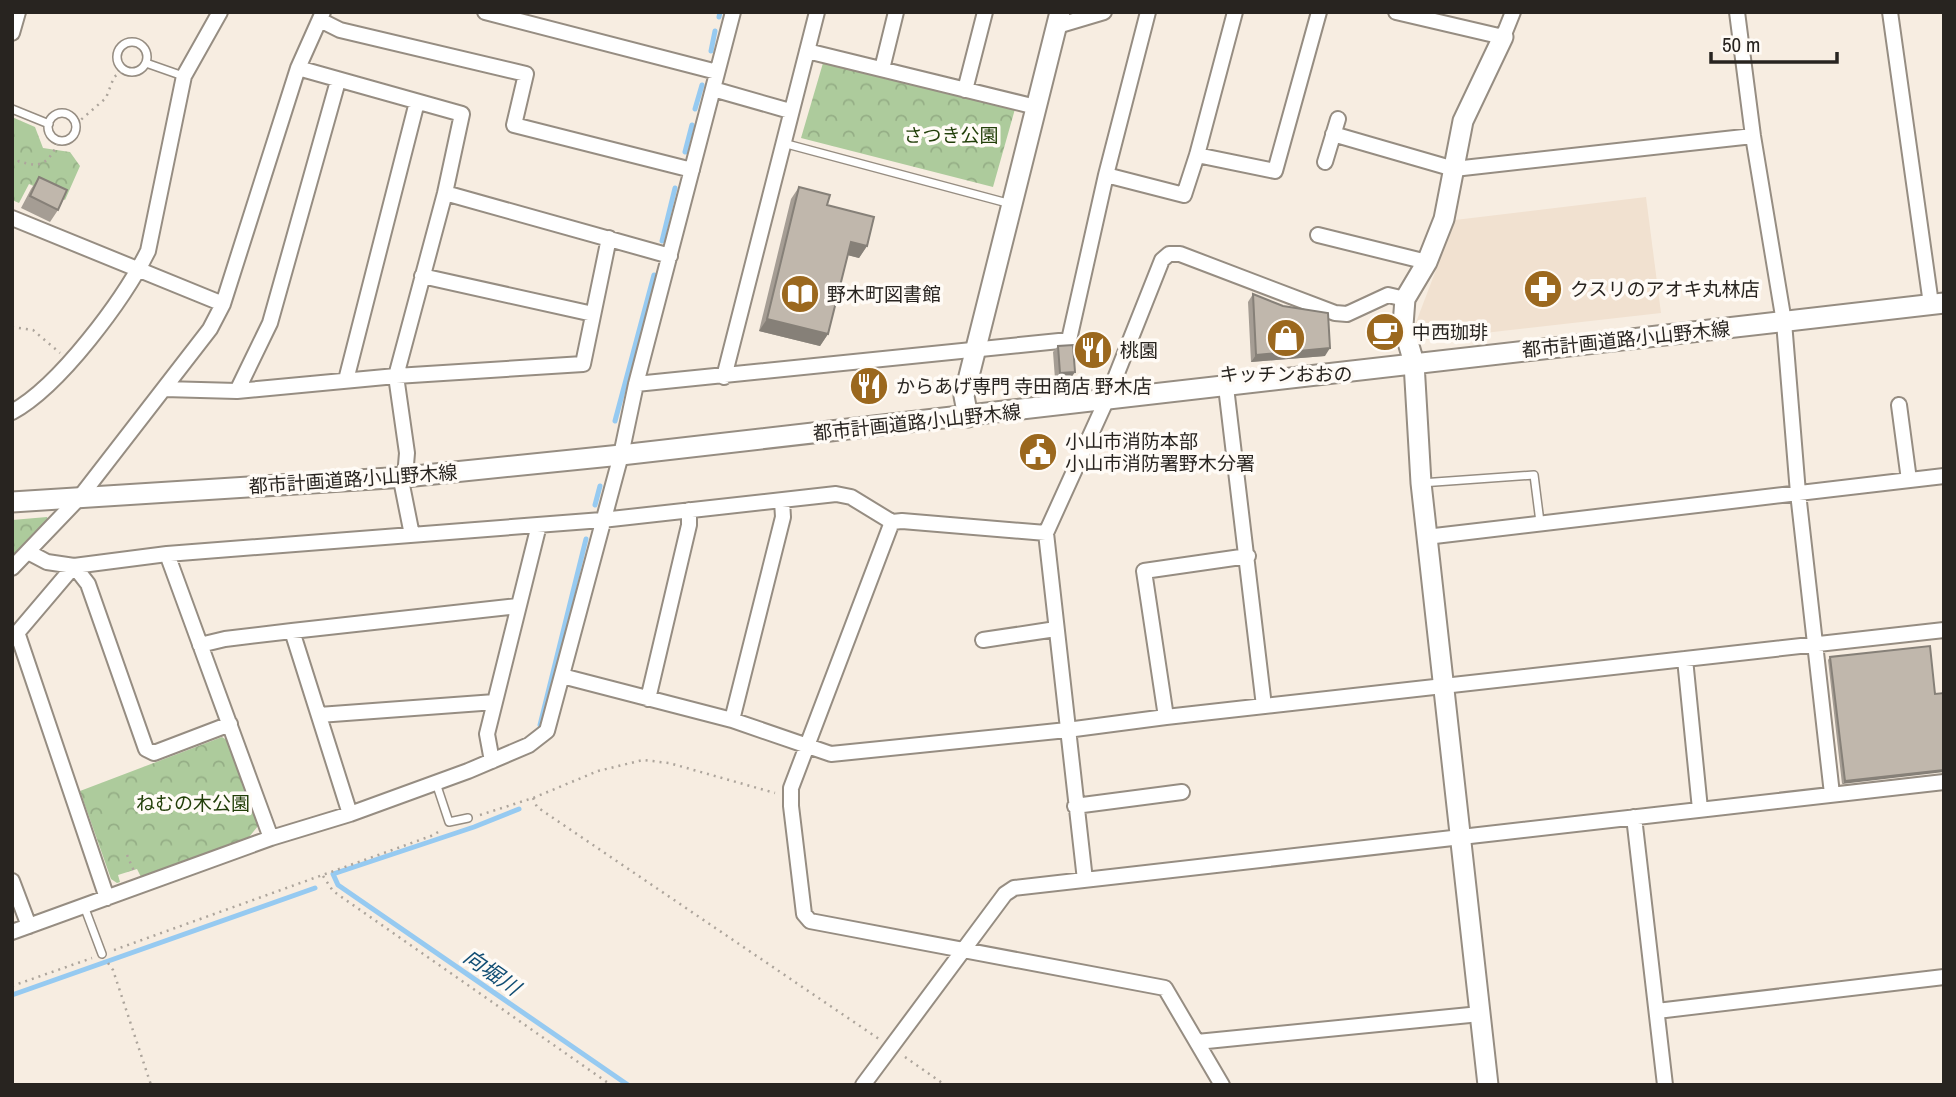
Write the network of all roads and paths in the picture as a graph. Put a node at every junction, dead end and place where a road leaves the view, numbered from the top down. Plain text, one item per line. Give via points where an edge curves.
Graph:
1 (18, 12) edge
2 (220, 12) edge
3 (485, 12) edge
4 (733, 12) edge
5 (817, 12) edge
6 (896, 12) edge
7 (985, 12) edge
8 (1104, 12) edge
9 (1148, 12) edge
10 (1235, 12) edge
11 (1320, 12) edge
12 (1396, 12) edge
13 (1513, 12) edge
14 (1737, 12) edge
15 (1890, 12) edge
16 (321, 16) edge
17 (1058, 19) edge
18 (1452, 19) edge
19 (12, 33) edge
20 (1503, 37) junction
21 (807, 51) junction
22 (146, 63) junction
23 (298, 68) junction
24 (882, 69) junction
25 (124, 70) junction
26 (717, 72) junction
27 (184, 76) junction
28 (338, 81) junction
29 (713, 89) junction
30 (965, 90) junction
31 (417, 102) junction
32 (1036, 107) junction
33 (12, 109) edge
34 (790, 111) junction
35 (1338, 119) dead end
36 (49, 124) junction
37 (76, 124) junction
38 (1333, 134) junction
39 (1753, 136) junction
40 (59, 141) junction
41 (783, 143) junction
42 (1197, 155) junction
43 (1325, 162) dead end
44 (12, 166) edge
45 (1454, 169) junction
46 (692, 170) junction
47 (1106, 175) junction
48 (445, 193) junction
49 (1011, 204) junction
50 (12, 218) edge
51 (1318, 235) dead end
52 (609, 239) junction
53 (670, 256) junction
54 (1427, 262) junction
55 (138, 271) junction
56 (422, 276) junction
57 (1405, 299) junction
58 (1937, 303) edge
59 (223, 304) junction
60 (593, 314) junction
61 (1784, 322) junction
62 (12, 327) edge
63 (975, 349) junction
64 (70, 361) junction
65 (1414, 363) junction
66 (396, 376) junction
67 (724, 377) junction
68 (346, 380) junction
69 (636, 384) junction
70 (1226, 387) junction
71 (164, 389) junction
72 (237, 391) junction
73 (1106, 401) junction
74 (1899, 405) dead end
75 (12, 412) edge
76 (968, 417) junction
77 (621, 455) junction
78 (1944, 476) edge
79 (405, 477) junction
80 (1909, 480) junction
81 (1420, 483) junction
82 (1798, 493) junction
83 (80, 497) junction
84 (782, 501) junction
85 (12, 502) edge
86 (690, 510) junction
87 (602, 520) junction
88 (892, 522) junction
89 (1540, 522) junction
90 (539, 525) junction
91 (1046, 533) junction
92 (412, 536) junction
93 (1426, 537) junction
94 (28, 552) junction
95 (167, 554) junction
96 (1248, 556) junction
97 (74, 566) junction
98 (12, 568) edge
99 (518, 606) junction
100 (1056, 629) junction
101 (1944, 630) edge
102 (292, 631) junction
103 (15, 637) edge
104 (983, 640) dead end
105 (1815, 644) junction
106 (200, 645) junction
107 (1685, 659) junction
108 (562, 677) junction
109 (1444, 686) junction
110 (648, 699) junction
111 (495, 702) junction
112 (1264, 706) junction
113 (319, 715) junction
114 (1167, 717) junction
115 (732, 720) junction
116 (230, 724) junction
117 (1068, 730) junction
118 (808, 747) junction
119 (492, 761) junction
120 (1944, 782) edge
121 (436, 783) junction
122 (1182, 792) dead end
123 (1832, 794) junction
124 (533, 798) junction
125 (791, 798) junction
126 (1075, 806) junction
127 (1700, 809) junction
128 (350, 814) junction
129 (1634, 817) junction
130 (468, 818) joint
131 (449, 822) junction
132 (1462, 837) junction
133 (271, 838) junction
134 (323, 875) junction
135 (1085, 880) junction
136 (12, 881) edge
137 (107, 898) junction
138 (84, 906) junction
139 (29, 926) junction
140 (12, 932) edge
141 (964, 951) junction
142 (102, 954) junction
143 (1944, 977) edge
144 (12, 986) edge
145 (1657, 1011) junction
146 (1480, 1014) junction
147 (1197, 1042) junction
148 (891, 1047) junction
149 (150, 1085) edge
150 (611, 1085) edge
151 (863, 1085) edge
152 (946, 1085) edge
153 (1222, 1085) edge
154 (1488, 1085) edge
155 (1665, 1085) edge

1 - 19 street
2 - 27 street
3 - 26 street
4 - 26 street
5 - 21 street
6 - 24 street
7 - 30 street
8 - 17 street
9 - 47 street
10 - 42 street
11 - 42 street via 1275,171
12 - 18 street
13 - 20 street
14 - 39 street
15 - 58 street
16 - 23 street
16 - 46 street via 340,30 526,74 514,125
17 - 32 street
18 - 20 street
20 - 45 street via 1463,121
21 - 24 street
21 - 34 street
22 - 25 lane via 134,72
22 - 25 lane via 144,47 127,42 117,52
22 - 27 lane
23 - 28 street
23 - 59 street
24 - 30 street
25 - 37 path via 114,78 106,99
26 - 29 street
27 - 55 street via 148,251
28 - 31 street
28 - 72 street via 270,323
29 - 34 street
29 - 46 street
30 - 32 street
31 - 48 street via 462,114
31 - 68 street
32 - 49 street
33 - 36 lane
34 - 41 street
35 - 38 street
36 - 37 lane via 63,113
36 - 40 lane via 51,136
37 - 40 lane via 72,137
38 - 43 street
38 - 45 street
39 - 45 street
39 - 61 street
40 - 44 path via 45,163 19,161
41 - 49 lane
41 - 67 street
42 - 47 street via 1184,195
45 - 54 street via 1444,219
46 - 53 street
47 - 63 street via 1069,340
48 - 52 street
48 - 56 street
49 - 63 street
50 - 55 street
51 - 54 street
52 - 53 street
52 - 60 street
53 - 69 street
54 - 57 street
55 - 59 street
55 - 64 street
56 - 60 street
56 - 66 street
57 - 65 street via 1403,325
57 - 73 street via 1388,295 1347,314 1335,313 1180,254 1169,254 1162,260
58 - 61 street, 都市計画道路小山野木線
59 - 71 street via 210,329
60 - 66 street via 583,364
61 - 65 street, 都市計画道路小山野木線
61 - 82 street
62 - 64 path via 33,330
63 - 67 street
63 - 76 street via 964,396
64 - 75 street via 47,387
65 - 70 street, 都市計画道路小山野木線
65 - 81 street
66 - 68 street
66 - 79 street via 407,453
67 - 69 street
68 - 72 street
69 - 77 street
70 - 73 street, 都市計画道路小山野木線
70 - 96 street
71 - 72 street
71 - 83 street
73 - 76 street, 都市計画道路小山野木線
73 - 91 street
74 - 80 street
76 - 77 street, 都市計画道路小山野木線
77 - 79 street, 都市計画道路小山野木線
77 - 87 street
78 - 80 street
79 - 83 street, 都市計画道路小山野木線
79 - 92 street via 402,485
80 - 82 street
81 - 89 lane via 1534,475
81 - 93 street
82 - 89 street
82 - 105 street
83 - 85 street, 都市計画道路小山野木線
83 - 94 street
84 - 86 street
84 - 88 street via 836,494 851,497
84 - 115 street via 783,517
86 - 87 street
86 - 110 street
87 - 90 street
87 - 108 street
88 - 91 street
88 - 118 street
89 - 93 street
90 - 92 street
90 - 99 street
91 - 100 street
92 - 95 street
93 - 109 street
94 - 97 street via 47,562
94 - 98 street
95 - 97 street
95 - 106 street
96 - 112 street
96 - 114 street via 1144,570
97 - 103 street
97 - 116 street via 88,584 146,749 154,753
99 - 102 street
99 - 111 street
100 - 104 street
100 - 117 street
101 - 105 street
102 - 106 street
102 - 113 street
103 - 137 street
105 - 107 street
105 - 123 street
106 - 116 street
107 - 109 street
107 - 127 street
108 - 110 street
108 - 119 street via 547,731 529,745
109 - 112 street
109 - 132 street
110 - 115 street
111 - 113 street
111 - 119 street via 487,734
112 - 114 street
113 - 128 street
114 - 117 street
115 - 118 street
116 - 133 street
117 - 118 street via 831,754
117 - 126 street
118 - 125 street
119 - 121 street
120 - 123 street
121 - 128 street
121 - 131 lane
122 - 126 street
123 - 127 street
124 - 125 path via 598,771 643,760 669,763
124 - 130 path
124 - 148 path via 537,807
125 - 141 street via 804,914 810,921
126 - 135 street
127 - 129 street
128 - 133 street
129 - 132 street
129 - 145 street
130 - 131 lane
131 - 134 path via 431,836
132 - 135 street
132 - 146 street
133 - 137 street
134 - 142 path
134 - 150 path via 333,891
135 - 141 street via 1014,888
136 - 139 street
137 - 138 street
138 - 139 street
138 - 142 lane
139 - 140 street
141 - 147 street via 1165,988
141 - 148 street
142 - 144 path
142 - 149 path via 113,971
143 - 145 street
145 - 155 street
146 - 147 street
146 - 154 street
147 - 153 street
148 - 151 street
148 - 152 path

